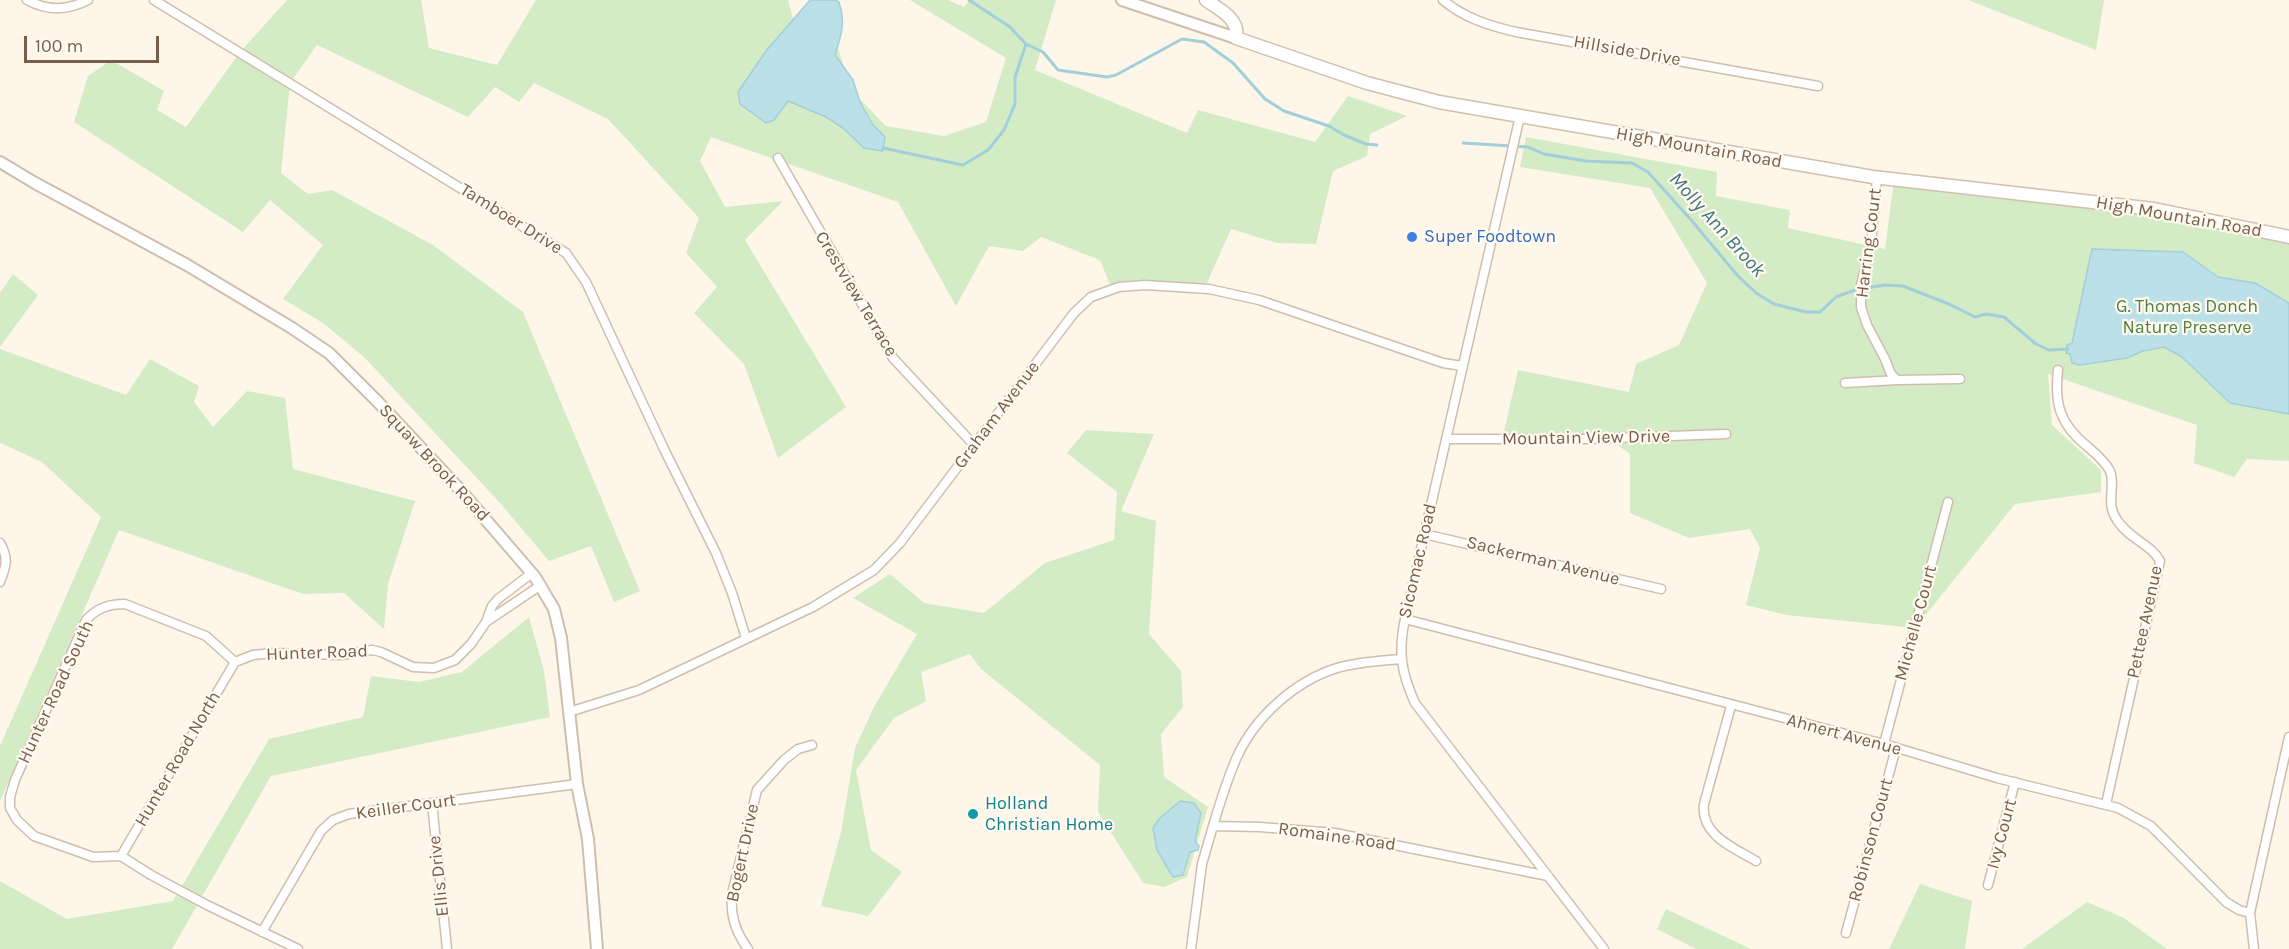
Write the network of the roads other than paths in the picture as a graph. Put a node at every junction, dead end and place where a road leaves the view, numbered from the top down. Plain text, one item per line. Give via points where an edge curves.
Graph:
1 (27, 0) edge
2 (88, 0) edge
3 (154, 0) edge
4 (1122, 0) edge
5 (1206, 0) edge
6 (1443, 0) edge
7 (1236, 38) junction
8 (1818, 86) dead end
9 (1520, 116) junction
10 (778, 158) dead end
11 (0, 162) edge
12 (1877, 178) junction
13 (2289, 237) edge
14 (1462, 366) junction
15 (2058, 370) dead end
16 (1960, 378) dead end
17 (1897, 380) junction
18 (1845, 382) dead end
19 (1726, 434) dead end
20 (1446, 439) junction
21 (974, 445) junction
22 (1948, 502) dead end
23 (1424, 534) junction
24 (0, 543) edge
25 (532, 573) junction
26 (0, 582) edge
27 (541, 585) junction
28 (1661, 589) dead end
29 (1405, 619) junction
30 (486, 622) junction
31 (746, 638) junction
32 (1400, 659) junction
33 (235, 662) junction
34 (1731, 706) junction
35 (569, 712) junction
36 (2289, 737) edge
37 (1884, 744) junction
38 (812, 745) dead end
39 (1896, 748) junction
40 (2015, 782) junction
41 (577, 784) junction
42 (432, 803) junction
43 (2106, 804) junction
44 (1213, 826) junction
45 (121, 856) junction
46 (1756, 861) dead end
47 (1548, 876) junction
48 (1988, 885) dead end
49 (2250, 913) junction
50 (262, 932) junction
51 (1846, 933) dead end
52 (298, 949) edge
53 (447, 949) edge
54 (597, 949) edge
55 (748, 949) edge
56 (1191, 949) edge
57 (1604, 949) edge
58 (2254, 949) edge

1 - 2 street via 57,9
3 - 31 street, Tamboer Drive via 566,253 586,282 716,553
4 - 7 street, High Mountain Road
5 - 7 main road via 1234,21
6 - 8 street, Hillside Drive via 1480,22 1516,32
7 - 9 main road, High Mountain Road via 1405,94
9 - 12 main road, High Mountain Road
9 - 14 street, Sicomac Road
10 - 21 street, Crestview Terrace via 893,358
11 - 25 street, Squaw Brook Road via 187,265 329,353 462,492
12 - 13 main road, High Mountain Road via 2134,206
12 - 17 street, Harring Court via 1871,245 1860,289 1861,307
14 - 20 street, Sicomac Road
14 - 21 street, Graham Avenue via 1443,363 1259,300 1209,289 1119,287 1091,297 1074,313
15 - 43 street, Pettee Avenue via 2062,421 2111,474 2110,505 2115,518 2138,542 2155,551 2160,561
16 - 17 street
17 - 18 street
19 - 20 street, Mountain View Drive
20 - 23 street, Sicomac Road
21 - 31 street, Graham Avenue via 882,563 813,607
22 - 37 street, Michelle Court
23 - 28 street, Sackerman Avenue
23 - 29 street, Sicomac Road
24 - 26 street via 7,559
25 - 27 street, Squaw Brook Road
25 - 30 street, Hunter Road via 498,599
27 - 30 street, Hunter Road
27 - 35 street, Squaw Brook Road via 558,622
29 - 32 street, Sicomac Road
29 - 34 street, Ahnert Avenue
30 - 33 street, Hunter Road via 455,660 434,668 413,667 372,650 341,655 263,654
31 - 35 street, Graham Avenue via 639,690
32 - 44 street via 1335,668 1302,684 1278,702 1245,741
32 - 47 street, Sicomac Road via 1415,704
33 - 45 street, Hunter Road North
33 - 45 street, Hunter Road South via 206,636 125,603 94,611 86,620 15,780 10,808 34,836 93,857
34 - 37 street, Ahnert Avenue
34 - 46 street via 1704,816 1714,834
35 - 41 street, Squaw Brook Road
36 - 49 street
37 - 39 street, Ahnert Avenue
38 - 55 street, Bogert Drive via 798,749 784,760 757,790 731,906 736,930
39 - 40 street, Ahnert Avenue
39 - 51 street, Robinson Court
40 - 43 street, Ahnert Avenue
40 - 48 street, Ivy Court
41 - 42 street, Keiller Court
41 - 54 street, Squaw Brook Road via 588,839
42 - 50 street, Keiller Court via 349,814 333,820 321,831
42 - 53 street, Ellis Drive
43 - 49 street, Ahnert Avenue via 2151,826 2226,902
44 - 47 street, Romaine Road via 1328,832
44 - 56 street via 1202,864
45 - 50 street
47 - 57 street, Sicomac Road
49 - 58 street
50 - 52 street

